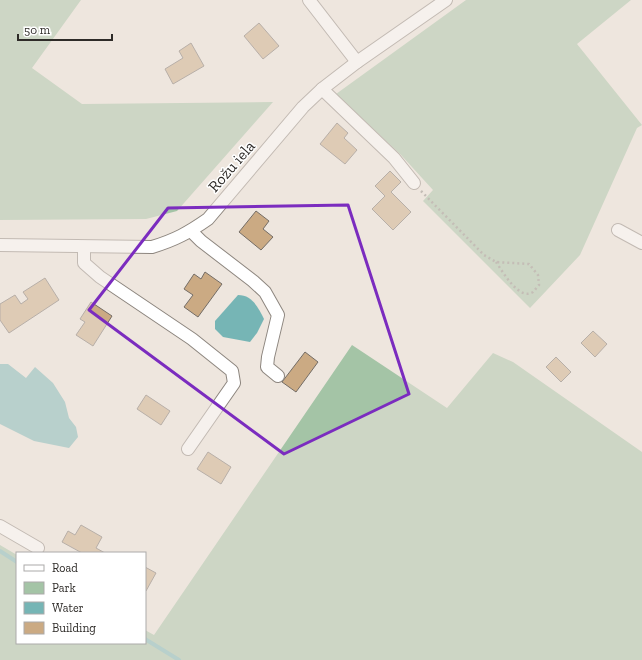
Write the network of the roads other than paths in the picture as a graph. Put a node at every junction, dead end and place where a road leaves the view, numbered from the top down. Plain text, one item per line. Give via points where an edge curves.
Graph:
1 (309, 0) edge
2 (446, 0) edge
3 (357, 62) junction
4 (322, 89) junction
5 (414, 183) road end
6 (618, 230) dead end
7 (191, 231) junction
8 (642, 243) edge
9 (0, 245) edge
10 (84, 247) junction
11 (278, 376) dead end
12 (188, 449) dead end
13 (0, 526) edge
14 (38, 548) dead end

1 - 3 street
2 - 3 street, Rožu iela
3 - 4 street, Rožu iela
4 - 5 street via 394,158
4 - 7 street, Rožu iela via 303,107 208,219
6 - 8 street
7 - 10 street, Rožu iela via 173,241 152,247
7 - 11 street via 265,292 278,315 267,367
9 - 10 street, Rožu iela
10 - 12 street via 84,263 100,277 192,339 232,371 234,383
13 - 14 street

